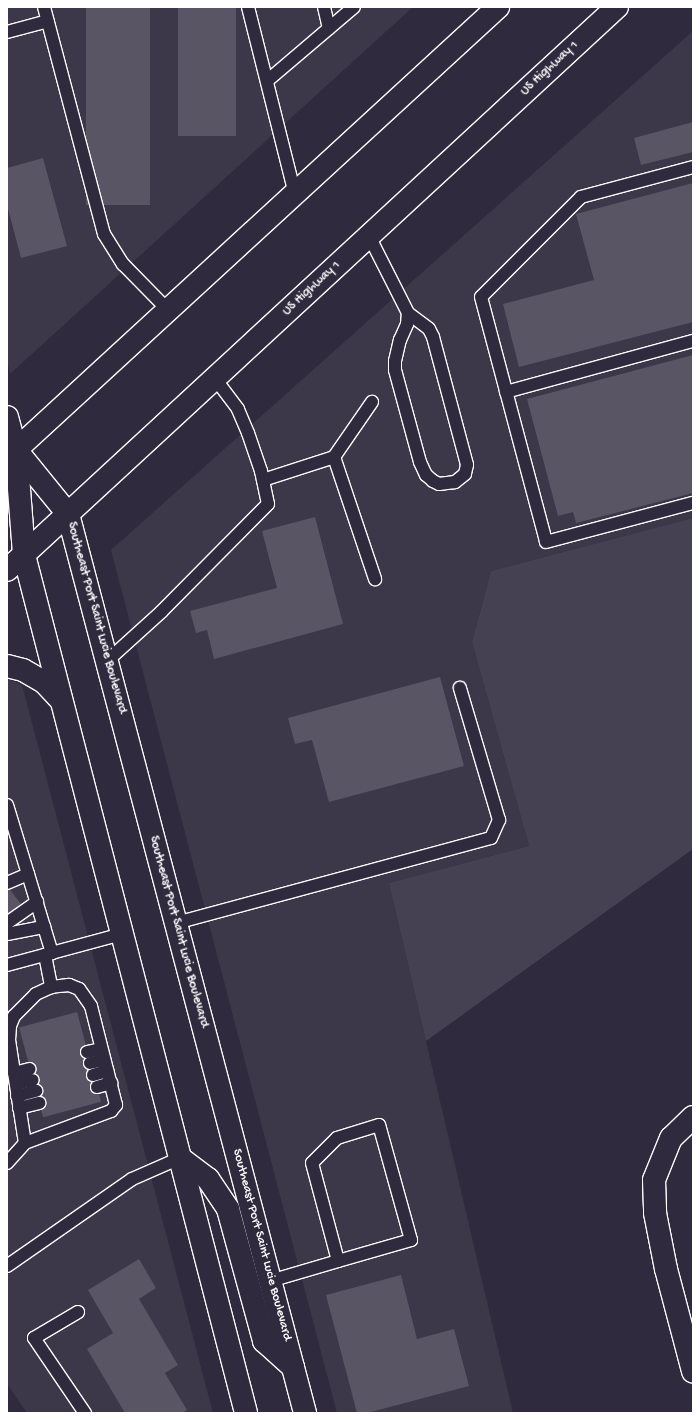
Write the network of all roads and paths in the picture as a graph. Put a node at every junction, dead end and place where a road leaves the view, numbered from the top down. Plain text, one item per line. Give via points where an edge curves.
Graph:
1 (44, 7) edge
2 (248, 7) edge
3 (324, 7) edge
4 (354, 7) edge
5 (617, 7) edge
6 (491, 9) edge
7 (48, 21) junction
8 (329, 28) junction
9 (7, 32) edge
10 (267, 80) junction
11 (693, 167) edge
12 (295, 194) junction
13 (369, 236) junction
14 (168, 310) junction
15 (408, 313) junction
16 (693, 341) edge
17 (216, 378) junction
18 (506, 392) junction
19 (372, 402) dead end
20 (7, 417) edge
21 (11, 454) edge
22 (334, 457) junction
23 (263, 480) junction
24 (693, 503) edge
25 (68, 514) junction
26 (24, 554) junction
27 (7, 570) edge
28 (375, 579) dead end
29 (107, 661) junction
30 (7, 666) edge
31 (460, 688) dead end
32 (61, 700) junction
33 (7, 805) edge
34 (28, 874) junction
35 (7, 883) edge
36 (37, 902) junction
37 (7, 923) edge
38 (176, 923) junction
39 (44, 927) junction
40 (7, 934) edge
41 (122, 934) junction
42 (48, 954) junction
43 (7, 965) edge
44 (51, 987) junction
45 (104, 1060) junction
46 (110, 1083) junction
47 (97, 1087) dead end
48 (17, 1090) junction
49 (693, 1117) edge
50 (25, 1143) junction
51 (180, 1158) junction
52 (7, 1163) edge
53 (338, 1261) junction
54 (7, 1266) edge
55 (270, 1281) junction
56 (78, 1312) dead end
57 (293, 1367) junction
58 (693, 1371) edge
59 (85, 1413) edge
60 (246, 1413) edge
61 (306, 1413) edge

1 - 7 lane
2 - 10 lane
3 - 8 lane
4 - 8 lane
5 - 13 main road, US Highway 1
6 - 12 main road
7 - 9 lane
7 - 14 lane via 104,234 123,264
8 - 10 lane
10 - 12 lane
11 - 18 lane via 582,197 481,297
12 - 14 main road
13 - 15 lane
13 - 17 main road, US Highway 1
14 - 21 main road
15 - 15 lane via 398,347 395,370 420,462 426,475 433,481 439,484 455,482 464,474 467,465 433,337 429,329
16 - 18 lane
17 - 23 lane via 238,409
17 - 25 main road, US Highway 1
18 - 24 lane via 546,542
19 - 22 lane
20 - 21 main road
21 - 25 main road, Southeast Port Saint Lucie Boulevard
21 - 26 main road
22 - 23 lane
22 - 28 lane
23 - 29 lane via 268,504 161,612
25 - 26 main road, US Highway 1
25 - 29 main road, Southeast Port Saint Lucie Boulevard
26 - 27 main road, US Highway 1
26 - 32 main road
29 - 38 main road, Southeast Port Saint Lucie Boulevard
30 - 32 main road via 23,670 44,682
31 - 38 lane via 499,820 491,838
32 - 41 main road
33 - 34 lane
34 - 35 lane
34 - 36 lane
36 - 37 lane
36 - 39 lane
38 - 55 main road, Southeast Port Saint Lucie Boulevard
39 - 40 lane
39 - 42 lane
41 - 42 lane
41 - 51 main road
42 - 43 lane
42 - 44 lane
44 - 45 lane via 70,985 85,996 91,1006
44 - 48 lane via 36,994 14,1016 10,1026 9,1040
45 - 45 lane via 90,1064
45 - 46 lane
46 - 47 lane
46 - 50 lane via 116,1105 111,1111
48 - 48 lane via 34,1086
48 - 50 lane
49 - 58 main road via 671,1138 654,1180 655,1212 666,1269
50 - 52 lane
51 - 54 lane via 132,1179
51 - 57 main road via 208,1179 228,1209 264,1341
51 - 60 main road
53 - 53 lane via 411,1240 379,1125 337,1138 312,1163
53 - 55 lane
55 - 57 main road, Southeast Port Saint Lucie Boulevard
56 - 59 lane via 34,1338
57 - 61 main road, Southeast Port Saint Lucie Boulevard

